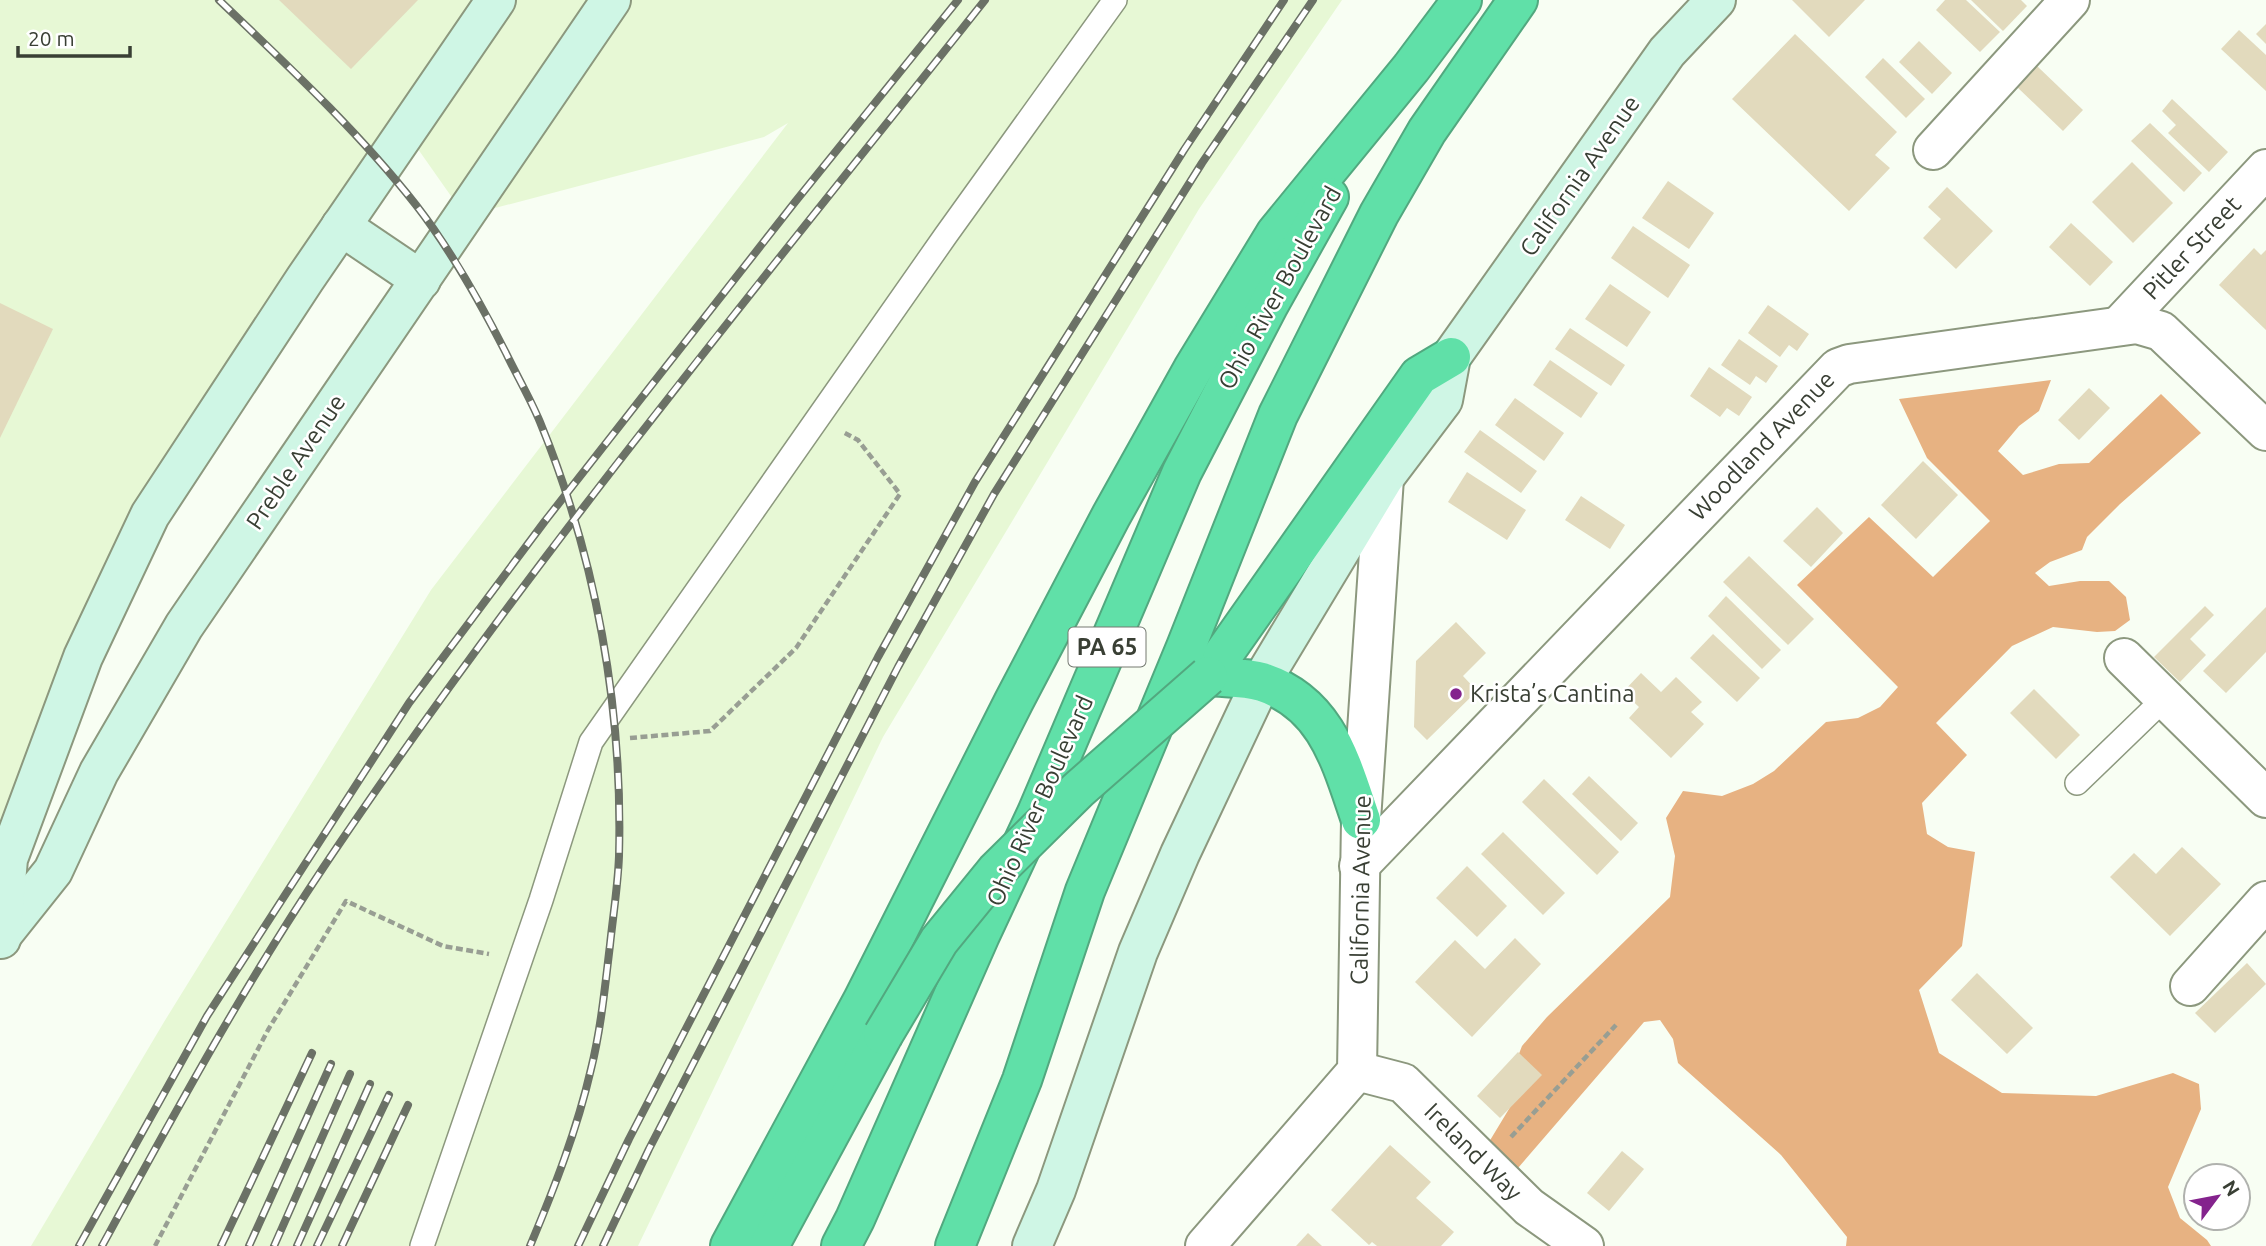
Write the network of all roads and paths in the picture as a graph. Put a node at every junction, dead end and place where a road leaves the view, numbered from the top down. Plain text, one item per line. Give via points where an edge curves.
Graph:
1 (496, 0) edge
2 (611, 0) edge
3 (1115, 0) edge
4 (1462, 0) edge
5 (1518, 0) edge
6 (1716, 0) edge
7 (2070, 0) edge
8 (1411, 68) junction
9 (1933, 150) dead end
10 (2266, 169) edge
11 (341, 226) junction
12 (421, 280) junction
13 (2119, 326) junction
14 (1451, 357) junction
15 (818, 419) junction
16 (2266, 431) edge
17 (1384, 478) junction
18 (2124, 658) dead end
19 (1232, 672) junction
20 (2165, 698) junction
21 (591, 742) junction
22 (2077, 783) dead end
23 (2266, 799) edge
24 (1361, 820) junction
25 (1359, 866) junction
26 (1085, 891) junction
27 (2264, 906) edge
28 (1, 936) edge
29 (528, 940) junction
30 (2190, 986) dead end
31 (1616, 1025) dead end
32 (1357, 1071) junction
33 (1485, 1164) junction
34 (155, 1246) edge
35 (422, 1246) edge
36 (730, 1246) edge
37 (769, 1246) edge
38 (841, 1246) edge
39 (926, 1246) edge
40 (955, 1246) edge
41 (1032, 1246) edge
42 (1205, 1246) edge
43 (1584, 1246) edge

1 - 11 street, Preble Avenue
2 - 12 street, Preble Avenue
3 - 15 lane
4 - 8 highway, PA 65
5 - 26 highway, PA 65 via 1427,131 1373,226 1278,415
6 - 14 street, California Avenue via 1667,52
7 - 9 street
8 - 36 highway via 1276,233 1193,369 1111,516 863,1000
8 - 38 highway, Ohio River Boulevard / PA 65 via 1321,210 1182,472 1037,813
10 - 13 street, Pitler Street
11 - 12 street
11 - 28 street, Preble Avenue via 150,515 83,657 8,859
12 - 28 street, Preble Avenue via 184,626 99,772 53,871
13 - 16 street, Woodland Avenue via 2137,324 2161,331
13 - 25 street, Woodland Avenue via 1838,368
14 - 17 street via 1443,400
14 - 19 highway via 1419,376
15 - 21 lane
15 - 21 path via 858,440 900,494 796,648 710,731
17 - 19 street
17 - 24 street, California Avenue
18 - 20 street
19 - 24 highway via 1291,696 1314,714 1337,751
19 - 37 highway, bridge via 1078,790 996,871 939,941
19 - 41 street via 1180,854 1138,953
20 - 22 lane
20 - 23 street
21 - 29 lane
24 - 25 street, California Avenue
25 - 32 street, California Avenue
26 - 39 highway, PA 65
26 - 40 highway via 1023,1080
27 - 30 street
29 - 34 path via 490,954 443,946 346,901 268,1030
29 - 35 lane
31 - 33 path
32 - 33 street, Ireland Way via 1403,1083
32 - 42 street
33 - 43 street, Ireland Way via 1529,1207

